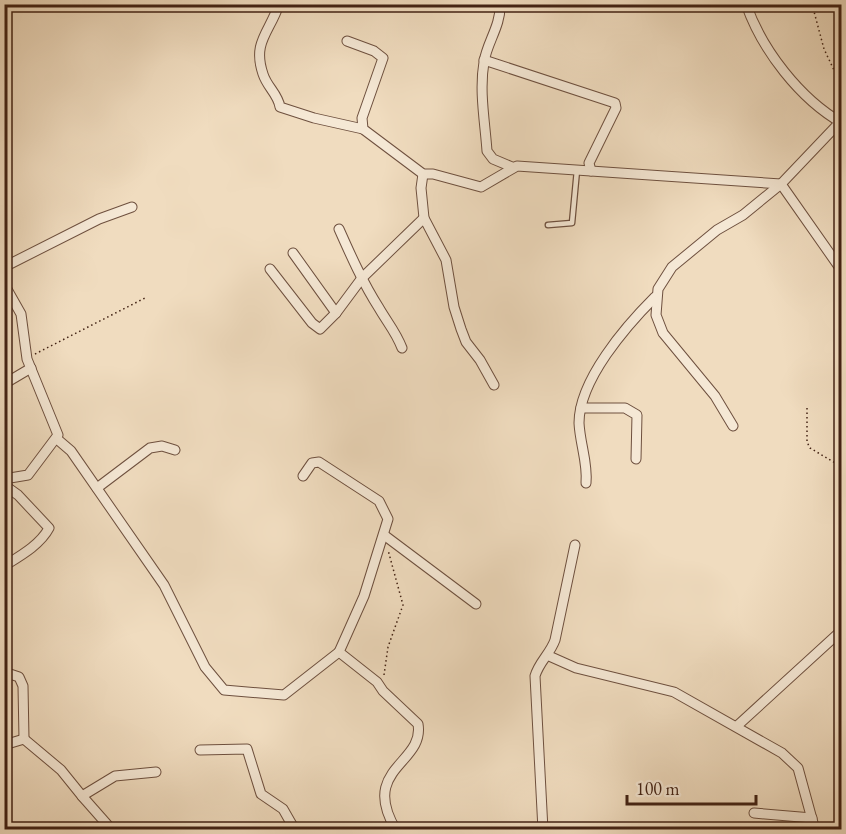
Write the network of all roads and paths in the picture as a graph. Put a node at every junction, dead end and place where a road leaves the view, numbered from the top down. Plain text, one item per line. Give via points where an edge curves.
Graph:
1 (279, 4) edge
2 (500, 4) edge
3 (746, 4) edge
4 (812, 4) edge
5 (347, 41) dead end
6 (484, 60) junction
7 (842, 87) edge
8 (841, 123) edge
9 (363, 129) junction
10 (512, 168) junction
11 (577, 170) junction
12 (591, 171) junction
13 (423, 174) junction
14 (781, 184) junction
15 (132, 207) dead end
16 (424, 218) junction
17 (548, 225) dead end
18 (339, 229) dead end
19 (293, 253) dead end
20 (4, 267) edge
21 (270, 269) dead end
22 (842, 271) edge
23 (362, 278) junction
24 (4, 284) edge
25 (147, 297) dead end
26 (655, 297) junction
27 (336, 313) junction
28 (402, 348) dead end
29 (27, 359) junction
30 (31, 368) junction
31 (4, 384) edge
32 (494, 386) dead end
33 (581, 408) junction
34 (807, 408) dead end
35 (733, 426) dead end
36 (57, 439) junction
37 (175, 450) dead end
38 (636, 459) dead end
39 (842, 467) edge
40 (303, 476) dead end
41 (4, 479) edge
42 (586, 483) dead end
43 (4, 484) edge
44 (97, 488) junction
45 (383, 538) junction
46 (575, 546) dead end
47 (4, 566) edge
48 (476, 604) dead end
49 (842, 630) edge
50 (339, 652) junction
51 (549, 656) junction
52 (4, 672) edge
53 (383, 691) junction
54 (736, 726) junction
55 (24, 739) junction
56 (4, 745) edge
57 (200, 750) dead end
58 (156, 772) dead end
59 (82, 796) junction
60 (754, 813) dead end
61 (812, 818) junction
62 (112, 830) edge
63 (295, 830) edge
64 (396, 830) edge
65 (543, 830) edge
66 (815, 830) edge

1 - 9 street via 261,39 259,53 263,76 280,107
2 - 6 street via 497,29
3 - 8 street via 778,62 812,102
4 - 7 path via 824,49
5 - 9 street via 383,58 362,118
6 - 10 street via 481,80 487,151
6 - 12 street via 615,103 589,163
8 - 14 street
9 - 13 street
10 - 11 street
10 - 13 street via 481,187
11 - 12 street
11 - 17 lane via 572,223
12 - 14 street
13 - 16 street
14 - 22 street
14 - 26 street via 672,267
15 - 20 street via 99,219
16 - 23 street
16 - 32 street via 446,260 454,307 466,342
18 - 23 street
19 - 27 street
21 - 27 street via 318,329 326,326
23 - 27 street
23 - 28 street
24 - 29 street via 21,314
25 - 29 path
26 - 33 street via 598,369
26 - 35 street via 663,333 715,396
29 - 30 street
30 - 31 street
30 - 36 street via 56,425
33 - 38 street via 631,410 637,416
33 - 42 street
34 - 39 path via 810,448
36 - 41 street via 28,474
36 - 44 street via 65,443
37 - 44 street via 150,448
40 - 45 street via 312,464 319,462 379,501 388,519
43 - 47 street via 49,528 31,548
44 - 50 street via 164,585 205,667 224,690 281,696
45 - 48 street
45 - 50 street via 364,596
45 - 53 path via 403,604 388,647
46 - 51 street
49 - 54 street
50 - 53 street
51 - 54 street via 576,668 674,692
51 - 65 street via 535,676
52 - 55 street via 19,677 23,686
53 - 64 street via 414,718 419,730 416,742 397,765 385,789 387,812
54 - 61 street via 791,759 798,768
55 - 56 street
55 - 59 street via 61,770
57 - 63 street via 247,749 261,794 283,809
58 - 59 street via 115,776
59 - 62 street
60 - 61 street
61 - 66 street

